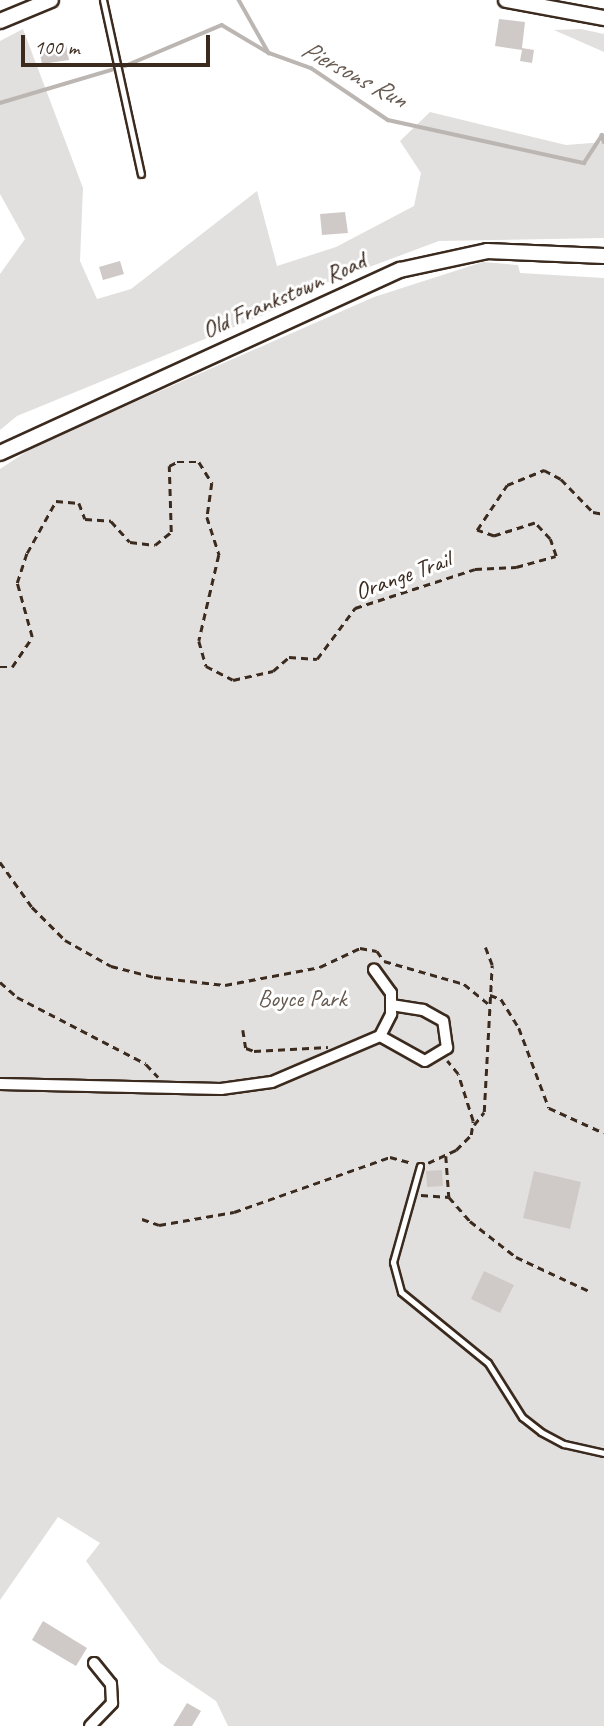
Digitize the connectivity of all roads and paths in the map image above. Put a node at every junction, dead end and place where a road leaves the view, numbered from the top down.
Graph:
1 (51, 0) edge
2 (103, 0) edge
3 (506, 0) edge
4 (604, 18) edge
5 (0, 21) edge
6 (141, 174) dead end
7 (604, 256) edge
8 (0, 453) edge
9 (604, 514) edge
10 (0, 667) edge
11 (0, 862) edge
12 (485, 947) dead end
13 (374, 970) dead end
14 (0, 982) edge
15 (490, 996) junction
16 (489, 1004) junction
17 (391, 1005) junction
18 (243, 1030) dead end
19 (380, 1036) junction
20 (441, 1053) junction
21 (336, 1056) junction
22 (0, 1084) edge
23 (170, 1089) junction
24 (472, 1127) junction
25 (604, 1133) edge
26 (446, 1156) junction
27 (420, 1166) junction
28 (412, 1195) junction
29 (449, 1197) junction
30 (142, 1219) dead end
31 (589, 1291) dead end
32 (604, 1453) edge
33 (94, 1663) dead end
34 (90, 1726) edge

1 - 5 street
2 - 6 lane
3 - 4 street
7 - 8 street, Old Frankstown Road
9 - 10 path, Orange Trail
11 - 16 path
12 - 15 path
13 - 17 street
14 - 23 path
15 - 16 path
15 - 25 path
16 - 24 path
17 - 19 street
17 - 20 street
18 - 21 path
19 - 20 street
19 - 21 street
20 - 24 path
21 - 23 street
22 - 23 street
24 - 26 path
26 - 27 path
26 - 29 path
27 - 28 lane
27 - 30 path
28 - 29 path
28 - 32 lane
29 - 31 path
33 - 34 street

